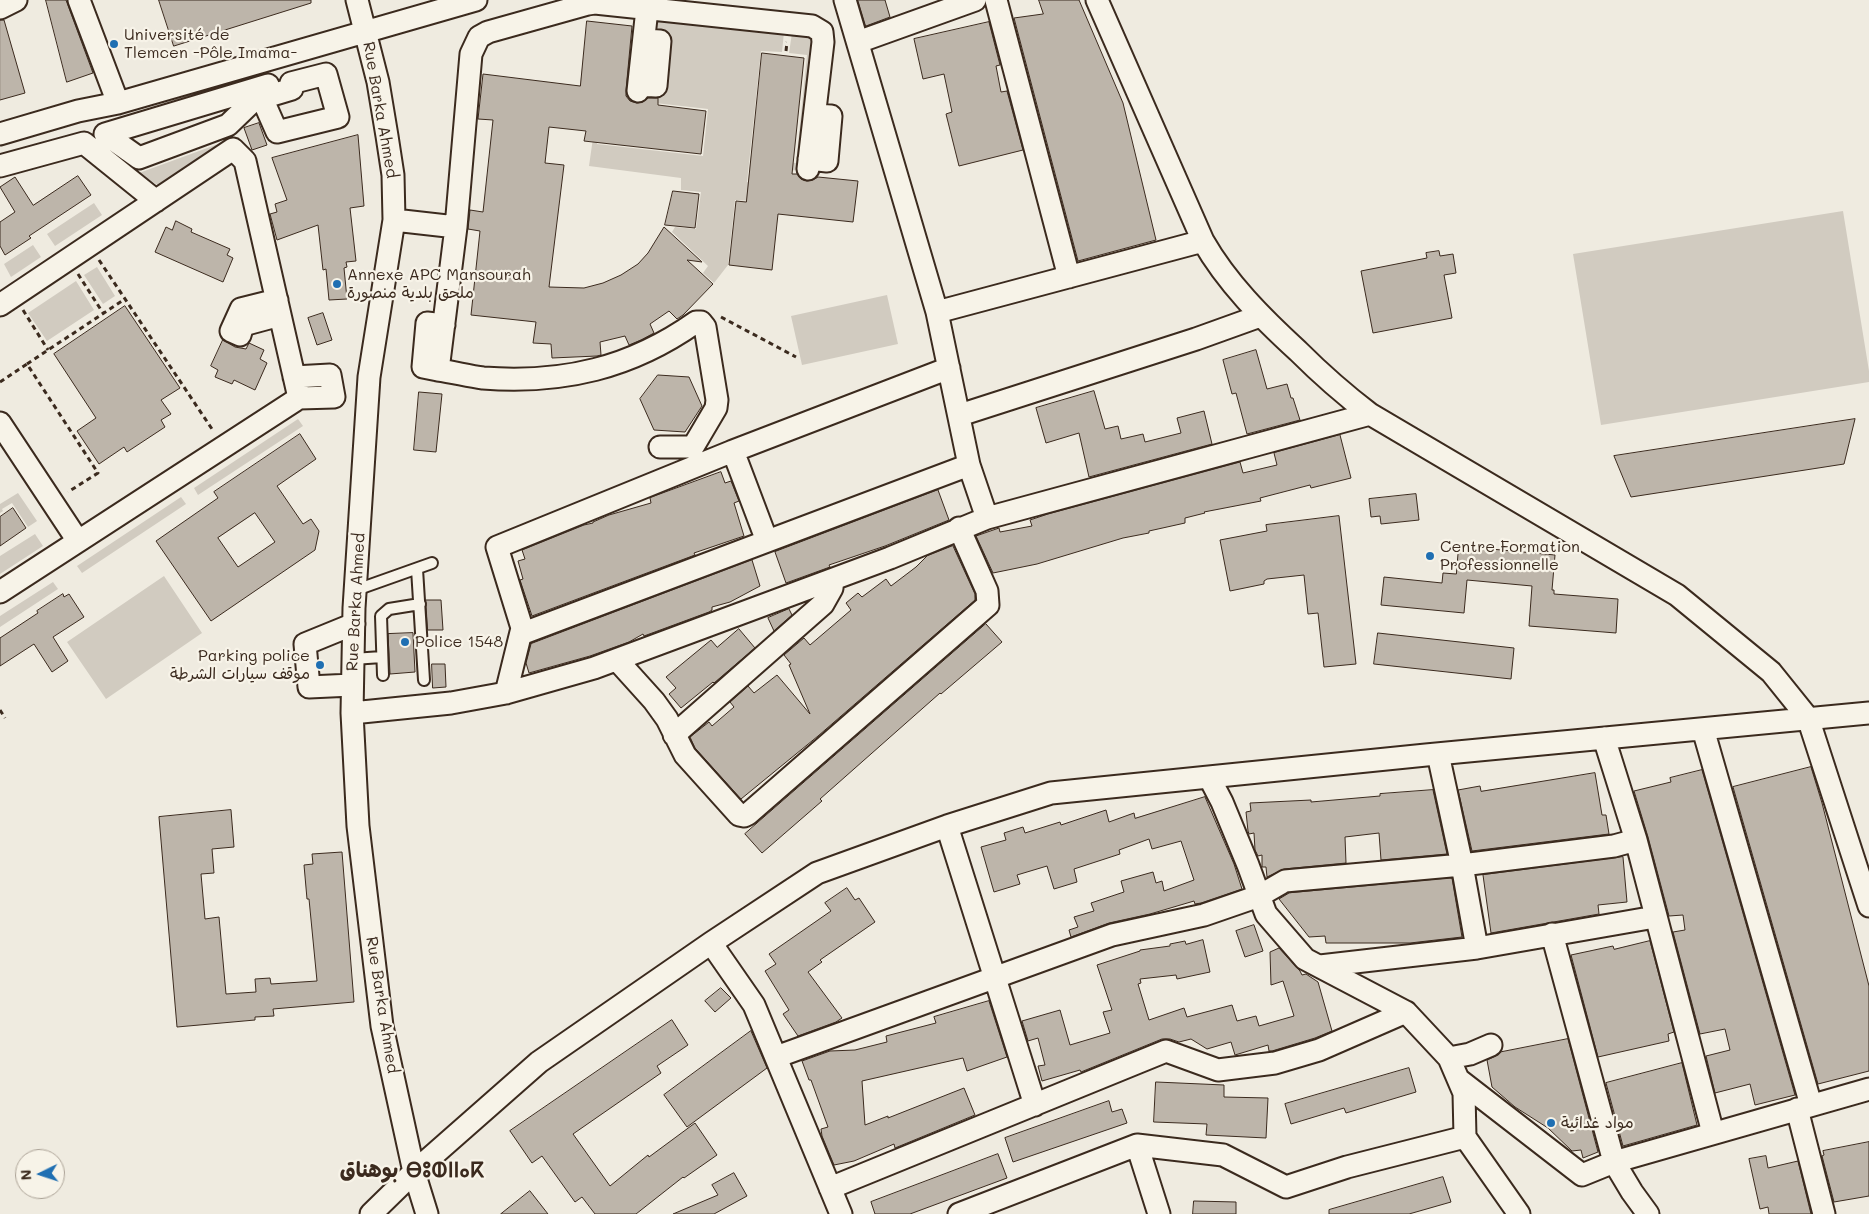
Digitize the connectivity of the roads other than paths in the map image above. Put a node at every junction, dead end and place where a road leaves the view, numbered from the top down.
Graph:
1 (16, 0) edge
2 (79, 0) edge
3 (357, 0) edge
4 (476, 0) edge
5 (845, 0) edge
6 (975, 0) edge
7 (996, 0) edge
8 (1097, 0) edge
9 (0, 8) edge
10 (647, 9) junction
11 (366, 31) junction
12 (858, 42) junction
13 (262, 62) junction
14 (216, 75) junction
15 (638, 88) dead end
16 (261, 92) junction
17 (222, 100) junction
18 (118, 103) junction
19 (78, 111) junction
20 (228, 125) junction
21 (0, 134) edge
22 (105, 134) junction
23 (233, 149) junction
24 (809, 164) dead end
25 (0, 166) edge
26 (156, 201) junction
27 (394, 220) junction
28 (456, 227) junction
29 (1203, 241) junction
30 (1069, 277) junction
31 (7, 300) edge
32 (937, 312) junction
33 (1260, 316) junction
34 (949, 368) junction
35 (294, 376) junction
36 (299, 398) junction
37 (1370, 414) junction
38 (960, 415) junction
39 (0, 423) edge
40 (660, 446) dead end
41 (733, 451) junction
42 (969, 465) junction
43 (987, 518) junction
44 (959, 528) junction
45 (78, 541) junction
46 (767, 542) junction
47 (432, 563) dead end
48 (417, 569) junction
49 (833, 580) junction
50 (356, 590) junction
51 (0, 592) edge
52 (420, 604) junction
53 (354, 624) junction
54 (521, 634) junction
55 (382, 657) junction
56 (353, 659) junction
57 (617, 660) junction
58 (383, 675) dead end
59 (424, 680) dead end
60 (352, 685) junction
61 (506, 693) junction
62 (352, 713) junction
63 (1869, 713) edge
64 (1808, 718) junction
65 (1702, 729) junction
66 (674, 735) junction
67 (1604, 738) junction
68 (1438, 754) junction
69 (1209, 777) junction
70 (947, 826) junction
71 (1636, 840) junction
72 (1462, 865) junction
73 (1259, 896) junction
74 (1869, 906) edge
75 (1655, 917) junction
76 (1552, 934) junction
77 (711, 943) junction
78 (1477, 948) junction
79 (1320, 966) junction
80 (995, 978) junction
81 (1406, 1012) junction
82 (1491, 1045) dead end
83 (776, 1058) junction
84 (1449, 1058) junction
85 (1458, 1078) junction
86 (1869, 1089) edge
87 (1035, 1104) junction
88 (1804, 1107) junction
89 (1713, 1133) junction
90 (1465, 1137) junction
91 (1137, 1145) junction
92 (1614, 1162) junction
93 (414, 1172) junction
94 (830, 1188) junction
95 (372, 1214) edge
96 (427, 1214) edge
97 (841, 1214) edge
98 (959, 1214) edge
99 (1159, 1214) edge
100 (1519, 1214) edge
101 (1648, 1214) edge
102 (1824, 1214) edge

1 - 9 street
2 - 18 street
3 - 11 street, Rue Barka Ahmed
4 - 11 street
5 - 12 street
6 - 12 street
7 - 30 street
8 - 29 street
10 - 15 street
10 - 24 street
10 - 28 street
11 - 13 street
11 - 27 street, Rue Barka Ahmed
12 - 32 street
13 - 14 street
13 - 16 street
14 - 17 street
14 - 18 street
16 - 17 street
16 - 20 street
17 - 20 street
17 - 22 street
18 - 19 street
19 - 21 street
19 - 22 street
20 - 22 street
20 - 23 street
23 - 26 street
23 - 35 street
25 - 26 street
26 - 31 street
27 - 28 street
27 - 50 street, Rue Barka Ahmed
28 - 40 street
29 - 30 street
29 - 33 street
30 - 32 street
32 - 34 street
33 - 37 street
33 - 38 street
34 - 38 street
34 - 41 street
35 - 36 street
35 - 36 street
36 - 45 street
37 - 43 street
37 - 64 street
38 - 42 street
39 - 45 street
41 - 46 street
41 - 54 street
42 - 43 street
42 - 46 street
43 - 44 street
44 - 49 street
44 - 66 street
45 - 51 street
46 - 54 street
47 - 48 lane
48 - 50 lane
48 - 52 lane
49 - 57 street
49 - 66 street
50 - 53 street, Rue Barka Ahmed
52 - 55 lane
52 - 59 lane
53 - 56 street, Rue Barka Ahmed
53 - 60 street
54 - 61 street
55 - 56 lane
55 - 58 lane
56 - 60 street, Rue Barka Ahmed
57 - 61 street
57 - 66 street
60 - 62 street, Rue Barka Ahmed
61 - 62 street
62 - 93 street, Rue Barka Ahmed
63 - 64 street
64 - 65 street
64 - 74 street
65 - 67 street
65 - 88 street
67 - 68 street
67 - 71 street
68 - 69 street
68 - 72 street
69 - 70 street
69 - 73 street
70 - 77 street
70 - 80 street
71 - 72 street
71 - 75 street
72 - 73 street
72 - 78 street
73 - 79 street
73 - 80 street
75 - 76 street
75 - 89 street
76 - 78 street
76 - 92 street
77 - 83 street
77 - 93 street
78 - 79 street
79 - 81 street
80 - 83 street
80 - 87 street
81 - 84 street
81 - 87 street
82 - 84 street
83 - 94 street
84 - 85 street
85 - 90 street
85 - 92 street
86 - 88 street
87 - 94 street
88 - 89 street
88 - 102 street
89 - 92 street
90 - 91 street
90 - 100 street
91 - 98 street
91 - 99 street
92 - 101 street
93 - 95 street
93 - 96 street, Rue Barka Ahmed
94 - 97 street

